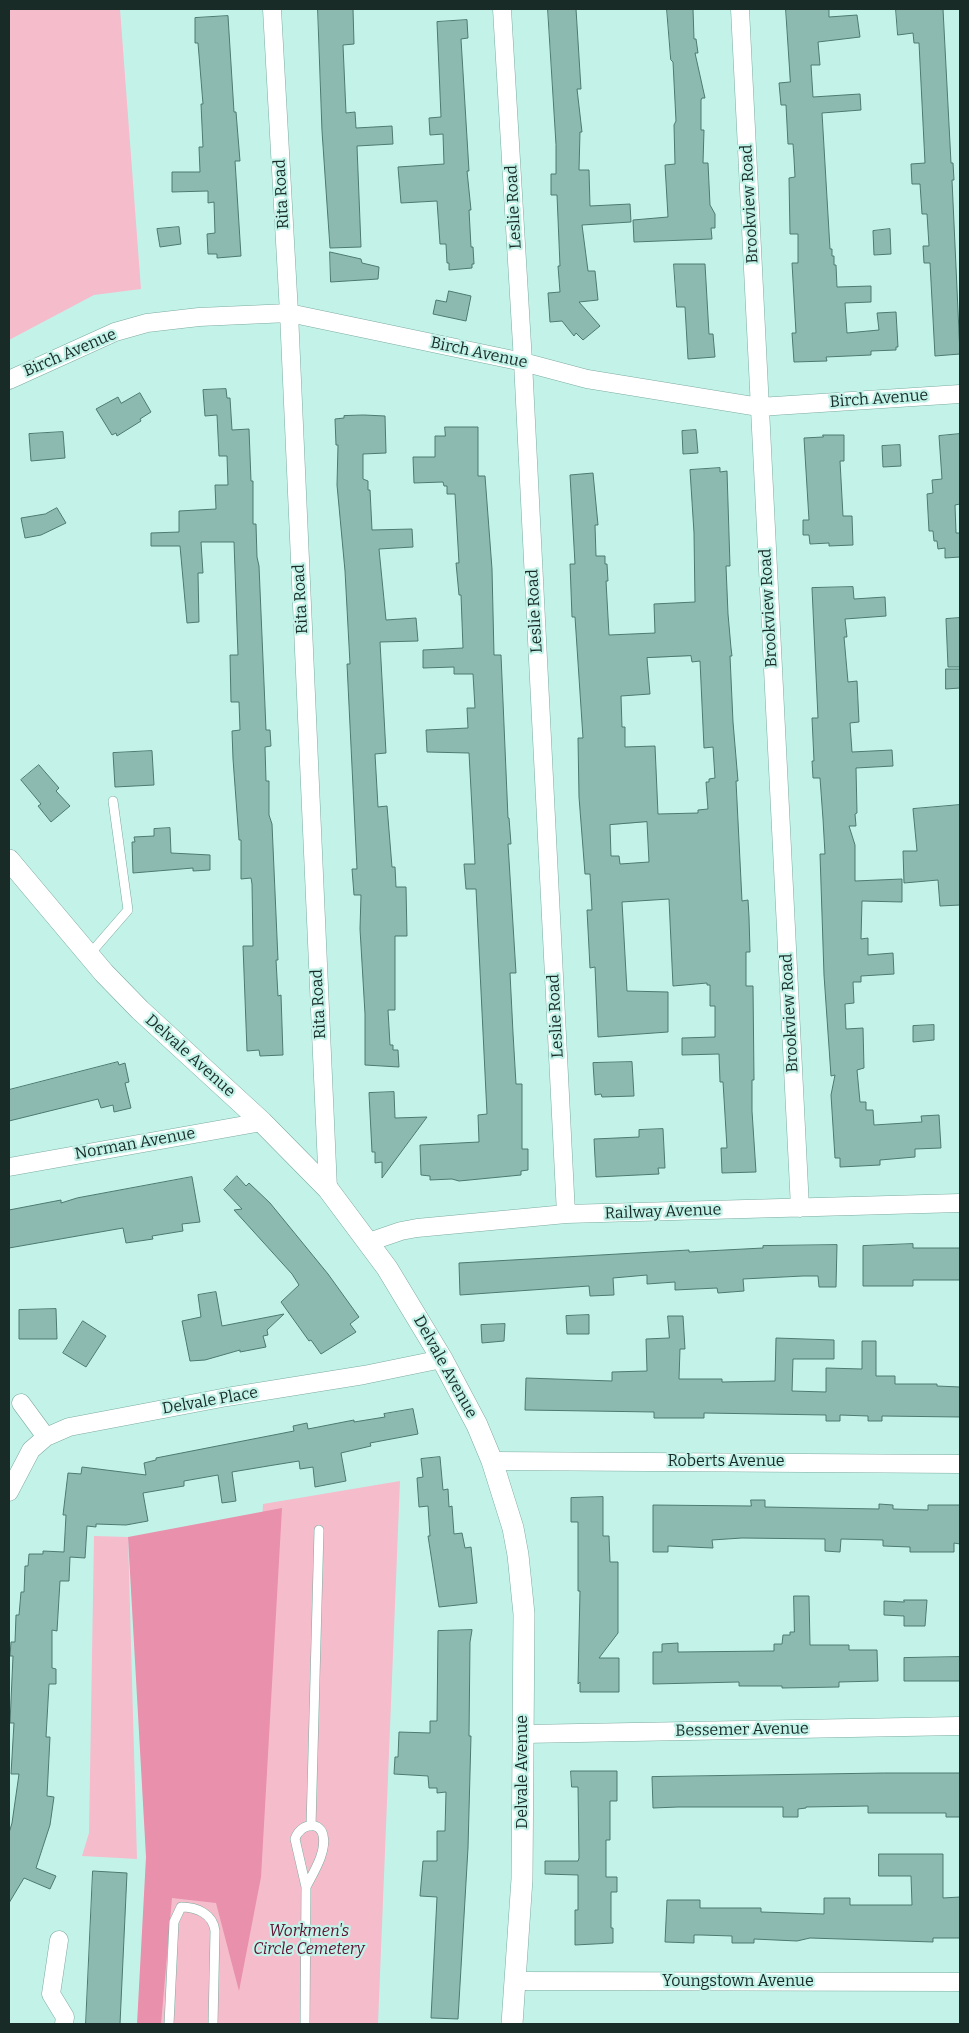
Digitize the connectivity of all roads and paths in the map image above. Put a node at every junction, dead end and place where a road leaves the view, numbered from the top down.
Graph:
1 (272, 9) edge
2 (502, 9) edge
3 (740, 9) edge
4 (289, 313) junction
5 (523, 362) junction
6 (9, 380) edge
7 (960, 394) edge
8 (759, 407) junction
9 (113, 801) dead end
10 (9, 860) edge
11 (89, 955) junction
12 (262, 1122) junction
13 (9, 1167) edge
14 (328, 1189) junction
15 (960, 1203) edge
16 (800, 1208) junction
17 (566, 1214) junction
18 (369, 1242) junction
19 (442, 1359) junction
20 (21, 1403) dead end
21 (46, 1437) junction
22 (492, 1461) junction
23 (960, 1464) edge
24 (9, 1492) edge
25 (319, 1530) dead end
26 (960, 1726) edge
27 (524, 1734) junction
28 (311, 1826) junction
29 (306, 1887) junction
30 (59, 1940) dead end
31 (515, 1981) junction
32 (960, 1982) edge
33 (64, 2024) edge
34 (169, 2024) edge
35 (213, 2024) edge
36 (304, 2024) edge
37 (512, 2024) edge

1 - 4 street, Rita Road
2 - 5 street, Leslie Road
3 - 8 street, Brookview Road
4 - 5 street, Birch Avenue
4 - 6 street, Birch Avenue
4 - 14 street, Rita Road
5 - 8 street, Birch Avenue
5 - 17 street, Leslie Road
7 - 8 street, Birch Avenue
8 - 16 street, Brookview Road
9 - 11 lane
10 - 11 street, Delvale Avenue
11 - 12 street, Delvale Avenue
12 - 13 street, Norman Avenue
12 - 14 street, Delvale Avenue
14 - 18 street, Delvale Avenue
15 - 16 street, Railway Avenue
16 - 17 street, Railway Avenue
17 - 18 street, Railway Avenue
18 - 19 street, Delvale Avenue
19 - 21 street, Delvale Place
19 - 22 street, Delvale Avenue
20 - 21 street
21 - 24 street, Delvale Place
22 - 23 street, Roberts Avenue
22 - 27 street, Delvale Avenue
25 - 28 lane
26 - 27 street, Bessemer Avenue
27 - 31 street, Delvale Avenue
28 - 29 lane
28 - 29 lane
29 - 36 lane
30 - 33 street
31 - 32 street, Youngstown Avenue
31 - 37 street, Delvale Avenue
34 - 35 lane

